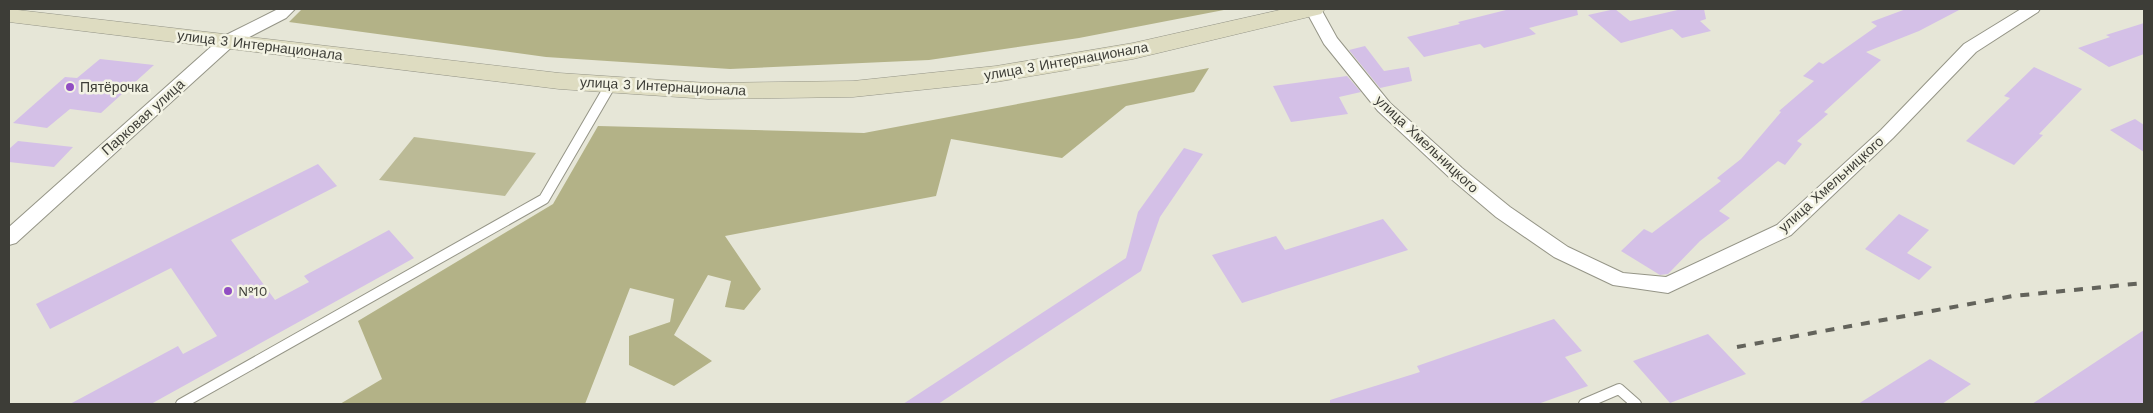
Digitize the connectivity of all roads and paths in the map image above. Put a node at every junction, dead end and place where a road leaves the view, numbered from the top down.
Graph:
1 (287, 9) edge
2 (1313, 9) edge
3 (2032, 9) edge
4 (1278, 13) edge
5 (9, 15) edge
6 (228, 41) junction
7 (611, 84) junction
8 (9, 238) edge
9 (181, 404) edge
10 (1584, 404) edge
11 (1636, 404) edge

1 - 6 street, Парковая улица
2 - 3 street, улица Хмельницкого
2 - 4 main road, улица 3 Интернационала
4 - 7 main road, улица 3 Интернационала
5 - 6 main road, улица 3 Интернационала
6 - 7 main road, улица 3 Интернационала
6 - 8 street, Парковая улица
7 - 9 lane
10 - 11 lane

